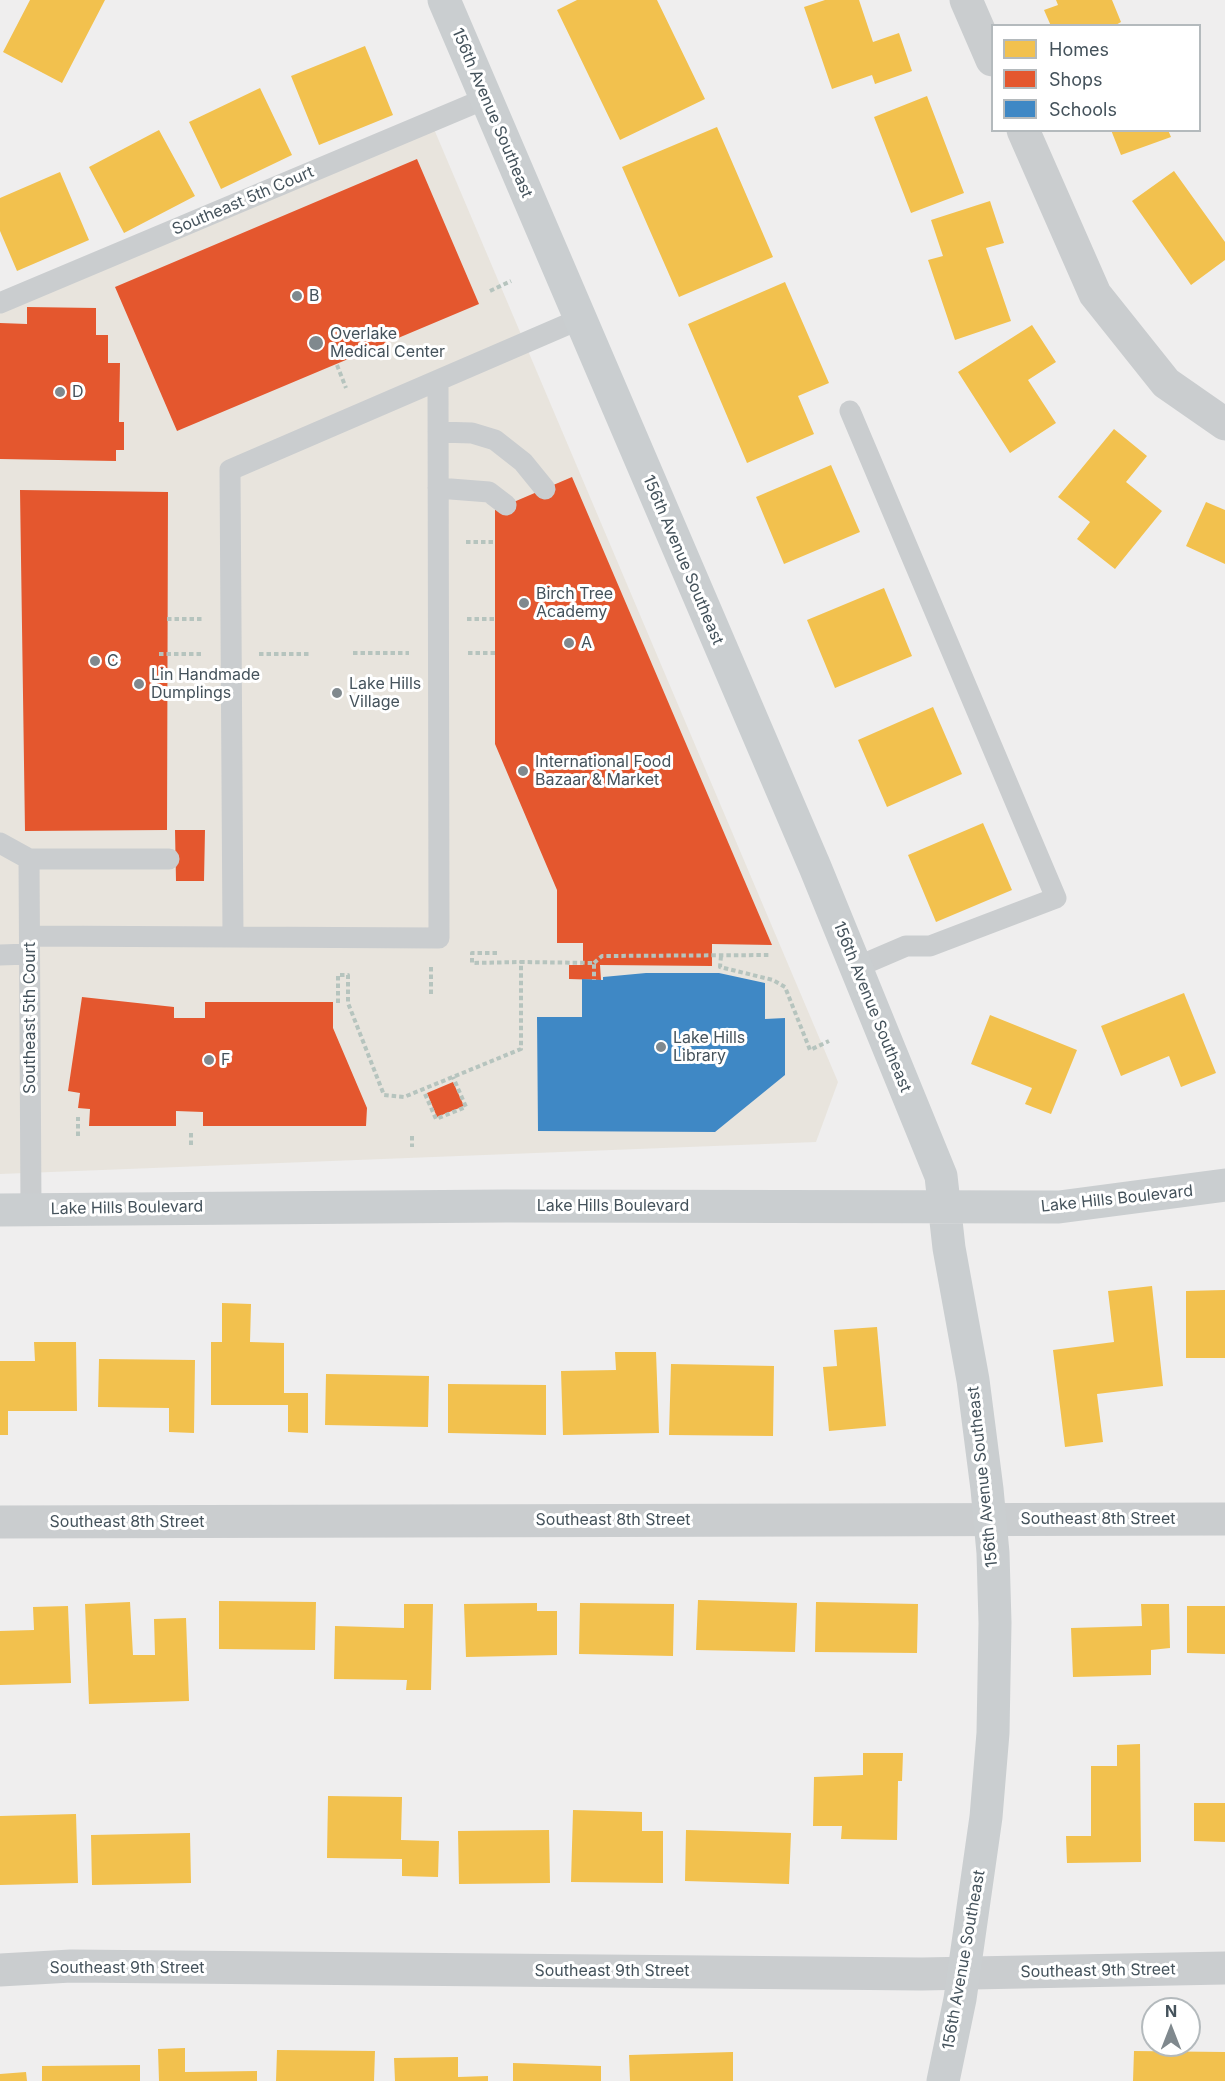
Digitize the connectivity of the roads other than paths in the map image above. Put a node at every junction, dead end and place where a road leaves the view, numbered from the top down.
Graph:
1 (444, 0) edge
2 (966, 0) edge
3 (991, 56) edge
4 (486, 98) junction
5 (1024, 132) edge
6 (0, 303) edge
7 (580, 320) junction
8 (438, 381) junction
9 (850, 411) dead end
10 (1225, 424) edge
11 (438, 432) junction
12 (438, 488) junction
13 (545, 489) dead end
14 (507, 506) dead end
15 (0, 843) edge
16 (29, 859) junction
17 (169, 859) dead end
18 (233, 937) junction
19 (29, 945) junction
20 (0, 955) edge
21 (857, 967) junction
22 (1225, 1185) edge
23 (945, 1207) junction
24 (15, 1210) edge
25 (990, 1518) junction
26 (1225, 1519) edge
27 (0, 1522) edge
28 (1225, 1968) edge
29 (0, 1970) edge
30 (965, 1973) junction
31 (942, 2081) edge

1 - 4 street, 156th Avenue Southeast
2 - 3 street
4 - 6 lane, Southeast 5th Court
4 - 7 street, 156th Avenue Southeast
5 - 10 street
7 - 8 lane
7 - 21 street, 156th Avenue Southeast
8 - 11 lane
8 - 18 lane
9 - 21 lane
11 - 12 lane
11 - 13 lane
12 - 14 lane
12 - 18 lane
15 - 16 lane
16 - 17 lane
16 - 19 lane, Southeast 5th Court
18 - 19 lane
19 - 20 lane
19 - 24 lane, Southeast 5th Court
21 - 23 street, 156th Avenue Southeast
22 - 23 street, Lake Hills Boulevard
23 - 24 street, Lake Hills Boulevard
23 - 25 street, 156th Avenue Southeast
25 - 26 street, Southeast 8th Street
25 - 27 street, Southeast 8th Street
25 - 30 street, 156th Avenue Southeast
28 - 30 street, Southeast 9th Street
29 - 30 street, Southeast 9th Street
30 - 31 street, 156th Avenue Southeast

